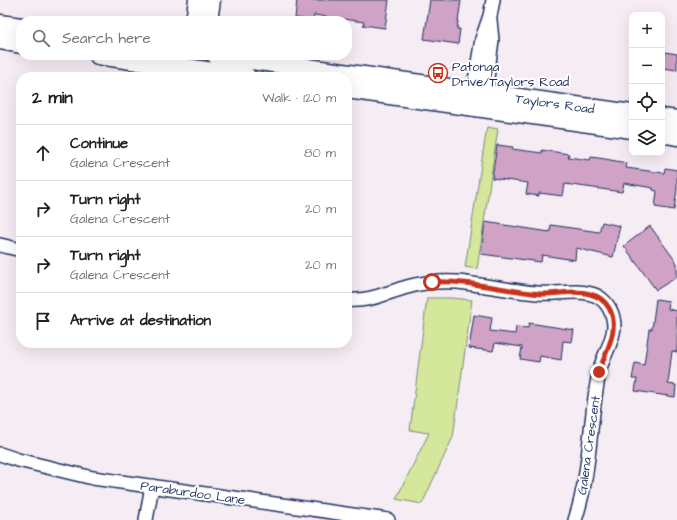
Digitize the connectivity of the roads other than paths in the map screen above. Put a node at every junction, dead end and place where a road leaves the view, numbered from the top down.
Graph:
1 (197, 0) edge
2 (212, 0) edge
3 (492, 0) edge
4 (195, 16) edge
5 (210, 16) edge
6 (0, 24) edge
7 (16, 26) edge
8 (0, 40) edge
9 (16, 43) edge
10 (165, 60) edge
11 (247, 60) edge
12 (192, 62) edge
13 (229, 72) edge
14 (322, 72) edge
15 (352, 77) edge
16 (352, 89) edge
17 (478, 97) junction
18 (597, 114) junction
19 (629, 114) edge
20 (665, 118) edge
21 (677, 120) edge
22 (629, 128) edge
23 (665, 134) edge
24 (677, 136) edge
25 (0, 245) edge
26 (16, 249) edge
27 (352, 300) edge
28 (0, 454) edge
29 (152, 486) junction
30 (329, 516) edge
31 (146, 520) edge
32 (388, 520) edge
33 (575, 520) edge

1 - 4 street
2 - 5 street
3 - 17 street
6 - 7 main road
8 - 9 main road
10 - 12 main road
11 - 14 main road, Taylors Road
12 - 13 main road
15 - 17 main road, Taylors Road
16 - 17 main road, Taylors Road
17 - 18 main road, Taylors Road
18 - 19 main road, Taylors Road
18 - 22 main road, Taylors Road
20 - 21 main road
23 - 24 main road
25 - 26 street
27 - 33 street, Galena Crescent
28 - 29 street, Paraburdoo Lane
29 - 30 street, Paraburdoo Lane
29 - 31 street
30 - 32 street, Paraburdoo Lane

